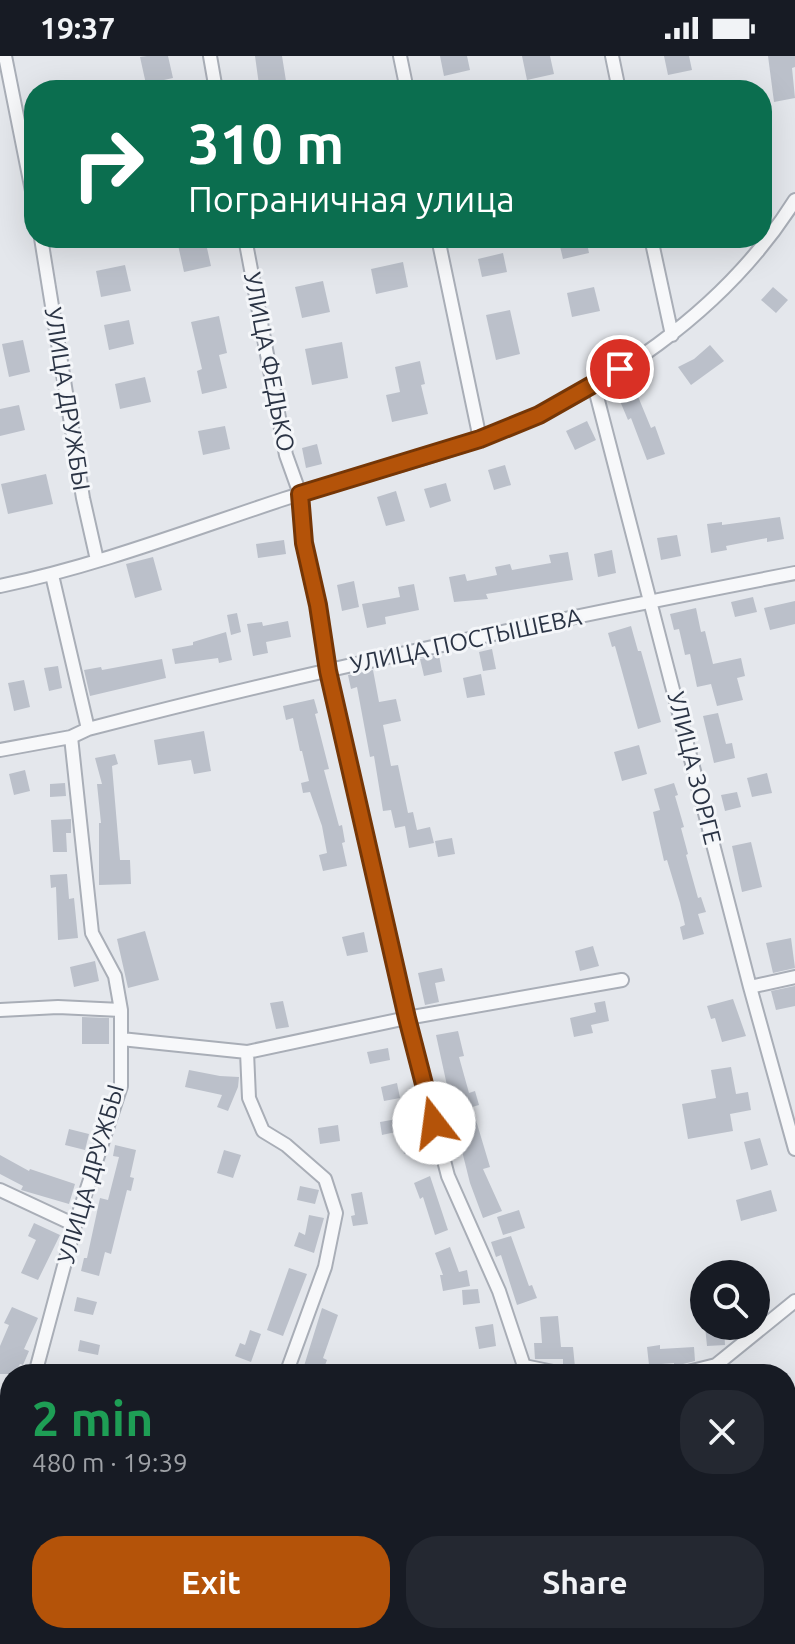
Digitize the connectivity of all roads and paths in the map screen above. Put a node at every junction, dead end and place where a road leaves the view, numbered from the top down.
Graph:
1 (5, 56) edge
2 (210, 56) edge
3 (400, 56) edge
4 (612, 56) edge
5 (214, 80) edge
6 (405, 80) edge
7 (617, 80) edge
8 (24, 151) edge
9 (795, 200) edge
10 (772, 235) edge
11 (43, 248) edge
12 (247, 248) edge
13 (440, 248) edge
14 (653, 248) edge
15 (760, 248) edge
16 (672, 335) junction
17 (594, 385) junction
18 (480, 439) junction
19 (300, 494) junction
20 (97, 560) junction
21 (795, 573) edge
22 (52, 575) junction
23 (0, 586) edge
24 (651, 601) junction
25 (328, 671) junction
26 (88, 729) junction
27 (71, 737) junction
28 (0, 750) edge
29 (795, 977) edge
30 (622, 980) dead end
31 (750, 987) junction
32 (0, 1010) edge
33 (121, 1010) junction
34 (407, 1018) junction
35 (121, 1039) junction
36 (247, 1052) junction
37 (795, 1149) edge
38 (0, 1190) edge
39 (75, 1225) junction
40 (795, 1301) edge
41 (38, 1364) edge
42 (290, 1364) edge
43 (522, 1364) edge
44 (717, 1364) edge

1 - 8 street
2 - 5 street
3 - 6 street
4 - 7 street
9 - 10 street
11 - 20 street, УЛИЦА ДРУЖБЫ
12 - 19 street, УЛИЦА ФЕДЬКО
13 - 18 street
14 - 16 street
15 - 16 street
16 - 17 street
17 - 18 street
17 - 24 street, УЛИЦА ЗОРГЕ
18 - 19 street
19 - 20 street
19 - 25 street, УЛИЦА ФЕДЬКО
20 - 22 street
21 - 24 street, УЛИЦА ПОСТЫШЕВА
22 - 23 street
22 - 26 street
24 - 25 street, УЛИЦА ПОСТЫШЕВА
24 - 31 street, УЛИЦА ЗОРГЕ
25 - 26 street, УЛИЦА ПОСТЫШЕВА
25 - 34 street, УЛИЦА ФЕДЬКО
26 - 27 street, УЛИЦА ПОСТЫШЕВА
27 - 28 street, УЛИЦА ПОСТЫШЕВА
27 - 33 street, УЛИЦА ДРУЖБЫ
29 - 31 street
30 - 34 street
31 - 37 street, УЛИЦА ЗОРГЕ
32 - 33 street
33 - 35 street, УЛИЦА ДРУЖБЫ
34 - 36 street
34 - 43 street, УЛИЦА ФЕДЬКО
35 - 36 street
35 - 39 street, УЛИЦА ДРУЖБЫ
36 - 42 street
38 - 39 street
39 - 41 street, УЛИЦА ДРУЖБЫ
40 - 44 street

